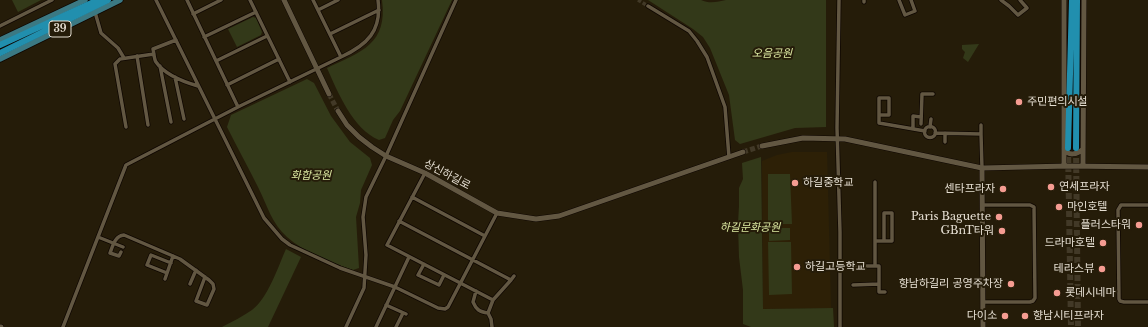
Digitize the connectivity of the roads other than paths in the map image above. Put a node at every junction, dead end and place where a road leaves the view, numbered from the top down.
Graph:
1 (52, 0) edge
2 (85, 0) edge
3 (98, 0) edge
4 (108, 0) edge
5 (120, 0) edge
6 (156, 0) edge
7 (187, 0) edge
8 (221, 0) edge
9 (250, 0) edge
10 (284, 0) edge
11 (313, 0) edge
12 (338, 0) edge
13 (378, 0) edge
14 (456, 0) edge
15 (839, 0) edge
16 (899, 0) edge
17 (911, 0) edge
18 (1000, 0) edge
19 (1020, 0) edge
20 (1064, 0) edge
21 (1072, 0) edge
22 (1077, 0) edge
23 (1084, 0) edge
24 (648, 6) tunnel mouth
25 (318, 10) junction
26 (379, 10) junction
27 (95, 12) junction
28 (256, 12) junction
29 (193, 14) junction
30 (0, 26) edge
31 (330, 34) junction
32 (204, 36) junction
33 (268, 36) junction
34 (0, 40) edge
35 (176, 40) junction
36 (0, 45) edge
37 (0, 53) edge
38 (154, 54) junction
39 (137, 56) junction
40 (341, 57) junction
41 (0, 58) edge
42 (124, 58) junction
43 (279, 60) junction
44 (216, 61) junction
45 (160, 66) junction
46 (317, 69) junction
47 (175, 77) junction
48 (290, 82) junction
49 (227, 84) junction
50 (198, 86) junction
51 (329, 94) tunnel mouth
52 (933, 94) dead end
53 (238, 107) junction
54 (338, 111) tunnel mouth
55 (879, 115) junction
56 (921, 117) junction
57 (184, 119) dead end
58 (215, 119) junction
59 (931, 119) dead end
60 (171, 122) dead end
61 (921, 124) dead end
62 (148, 125) dead end
63 (981, 125) dead end
64 (126, 127) dead end
65 (930, 127) junction
66 (913, 129) junction
67 (925, 131) junction
68 (936, 133) junction
69 (945, 133) junction
70 (981, 134) junction
71 (838, 139) junction
72 (945, 142) dead end
73 (762, 146) tunnel mouth
74 (1066, 148) junction
75 (1076, 148) tunnel mouth
76 (1083, 149) junction
77 (743, 152) tunnel mouth
78 (386, 156) junction
79 (729, 157) junction
80 (1064, 166) junction
81 (1083, 166) junction
82 (1148, 167) edge
83 (982, 168) junction
84 (425, 173) junction
85 (875, 182) dead end
86 (412, 197) junction
87 (875, 203) junction
88 (881, 203) dead end
89 (983, 205) junction
90 (1148, 205) edge
91 (497, 213) junction
92 (399, 221) junction
93 (485, 236) junction
94 (98, 237) junction
95 (875, 241) junction
96 (884, 241) junction
97 (114, 243) junction
98 (123, 247) dead end
99 (120, 252) dead end
100 (174, 256) junction
101 (409, 257) junction
102 (473, 260) junction
103 (171, 263) junction
104 (424, 264) junction
105 (840, 266) junction
106 (875, 266) junction
107 (196, 270) junction
108 (167, 273) junction
109 (444, 274) junction
110 (205, 277) junction
111 (365, 277) junction
112 (165, 279) dead end
113 (461, 283) junction
114 (190, 284) dead end
115 (853, 284) dead end
116 (879, 284) junction
117 (395, 287) junction
118 (476, 291) junction
119 (884, 292) dead end
120 (493, 300) junction
121 (983, 302) junction
122 (1148, 302) edge
123 (386, 305) junction
124 (488, 313) junction
125 (63, 327) edge
126 (346, 327) edge
127 (376, 327) edge
128 (396, 327) edge
129 (492, 327) edge
130 (840, 327) edge
131 (983, 327) edge

1 - 30 street
2 - 34 main road, 39
3 - 36 highway, 39
4 - 37 highway, 39
5 - 27 main road, 39
6 - 35 street
7 - 29 street
8 - 29 street
9 - 28 street
10 - 46 street
11 - 25 street
12 - 25 street
13 - 26 street
14 - 78 street
15 - 71 street
16 - 17 street
18 - 19 street
20 - 74 street
21 - 74 highway
22 - 75 highway
23 - 76 street
24 - 79 street
25 - 31 street
26 - 31 street
26 - 40 street
27 - 41 main road, 39
27 - 42 street
28 - 32 street
28 - 33 street
29 - 32 street
31 - 40 street
32 - 44 street
33 - 43 street
33 - 44 street
35 - 38 street
35 - 50 street
38 - 39 street
38 - 45 street
39 - 42 street
39 - 62 street
40 - 46 street
42 - 64 street
43 - 48 street
43 - 49 street
44 - 49 street
45 - 47 street
45 - 60 street
46 - 48 street
46 - 51 street
47 - 50 street
47 - 57 street
48 - 53 street
49 - 53 street
50 - 58 street
52 - 56 street
53 - 58 street
54 - 78 street, 상신하길로
55 - 55 street
55 - 66 street
56 - 61 street
56 - 66 street
58 - 94 street
58 - 111 street
59 - 65 street
63 - 70 street
65 - 67 street
65 - 68 street
66 - 67 street
67 - 68 street
68 - 69 street
69 - 70 street
69 - 72 street
70 - 83 street
71 - 73 street
71 - 83 street
71 - 105 street
74 - 76 street
74 - 80 street
76 - 81 street
77 - 79 street
78 - 84 street, 상신하길로
78 - 111 street
79 - 91 street
80 - 81 street
80 - 83 street
81 - 82 street
83 - 89 street
84 - 86 street
84 - 91 street, 상신하길로
85 - 87 street
86 - 92 street
86 - 93 street
87 - 88 street
87 - 95 street
89 - 121 street
89 - 121 street
90 - 122 street
91 - 93 street
92 - 101 street
92 - 102 street
93 - 102 street
94 - 97 street
94 - 125 street
95 - 96 street
95 - 106 street
96 - 96 street
97 - 98 street
97 - 99 street
97 - 100 street
100 - 103 street
100 - 107 street
101 - 104 street
101 - 117 street
102 - 113 street
102 - 120 street
103 - 108 street
103 - 108 street
104 - 109 street
104 - 109 street
105 - 106 street
105 - 130 street
106 - 116 street
107 - 110 street
107 - 114 street
108 - 112 street
109 - 113 street
110 - 110 street
111 - 117 street
111 - 126 street
113 - 117 street
113 - 118 street
115 - 116 street
116 - 119 street
117 - 123 street
118 - 120 street
118 - 124 street
120 - 124 street
121 - 131 street
123 - 127 street
123 - 128 street
124 - 129 street

